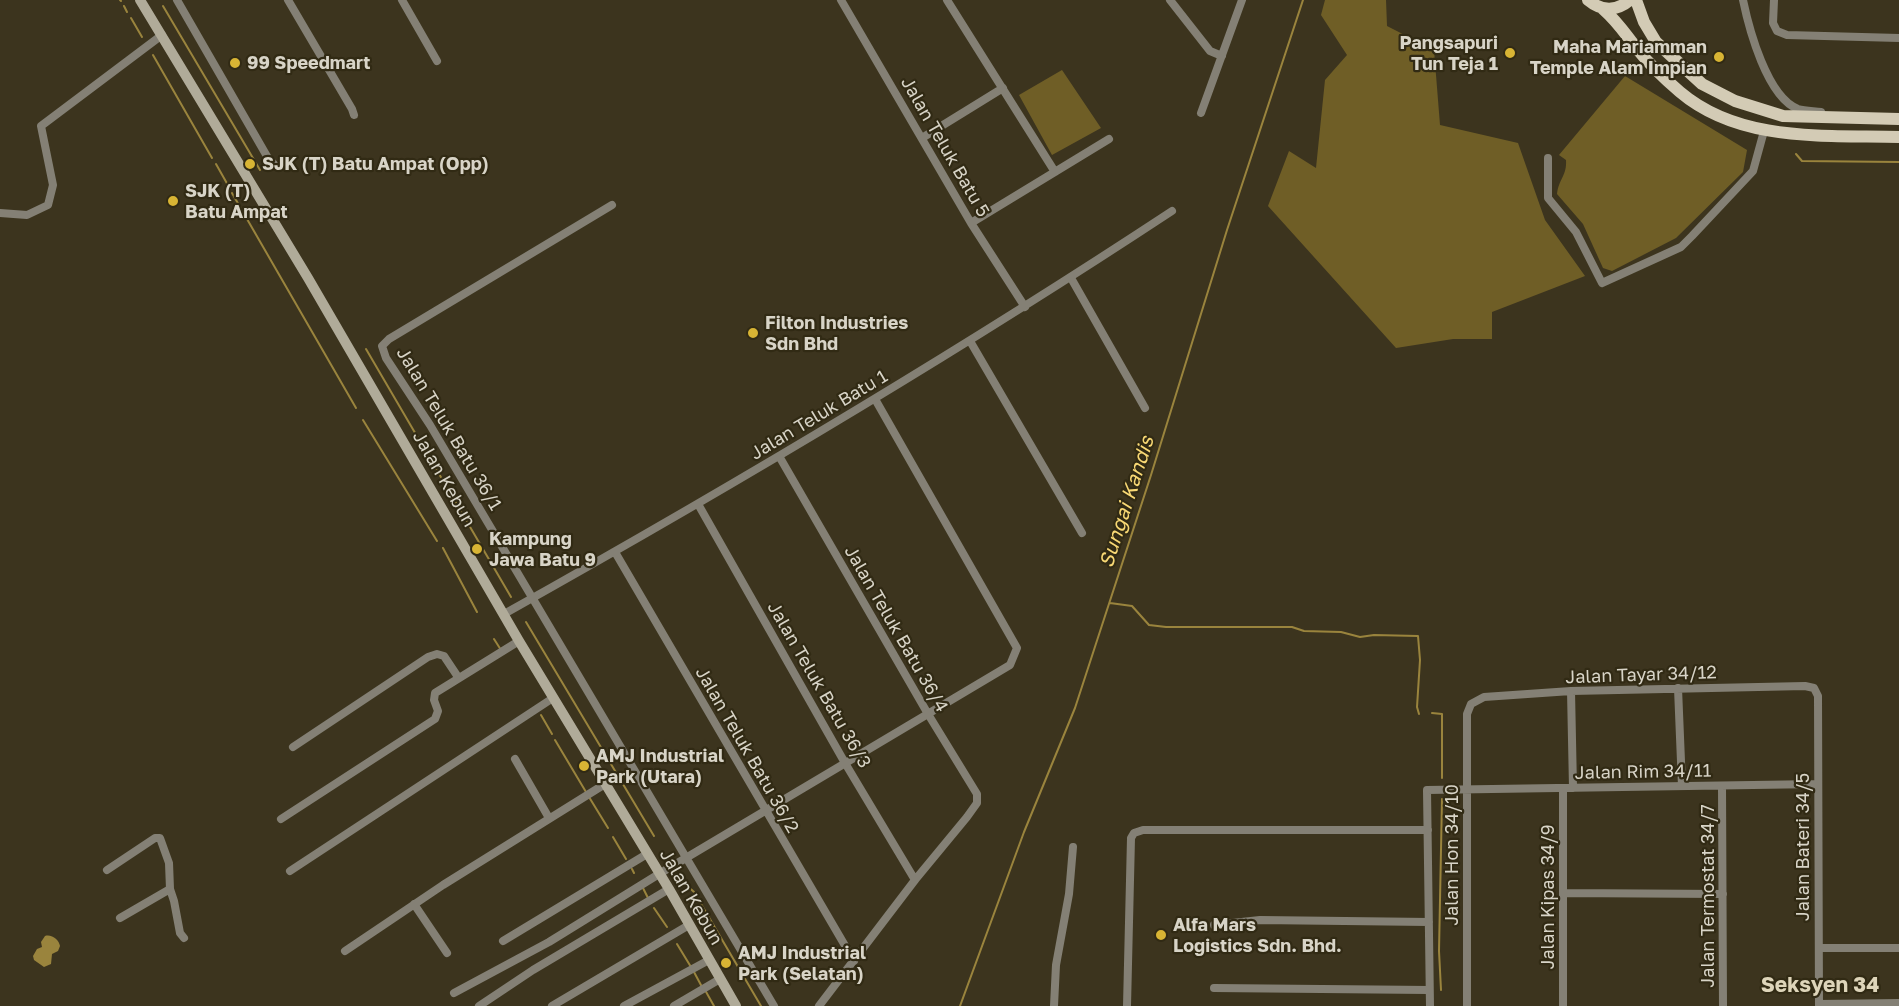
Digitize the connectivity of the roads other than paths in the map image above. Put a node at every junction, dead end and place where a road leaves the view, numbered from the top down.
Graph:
1 (140, 0) edge
2 (177, 0) edge
3 (288, 0) edge
4 (402, 0) edge
5 (842, 0) edge
6 (947, 0) edge
7 (1170, 0) edge
8 (1242, 0) edge
9 (1588, 0) edge
10 (1629, 0) edge
11 (1636, 0) edge
12 (1743, 0) edge
13 (1774, 0) edge
14 (1603, 9) junction
15 (162, 35) junction
16 (1899, 38) edge
17 (1222, 56) junction
18 (437, 61) dead end
19 (1003, 88) junction
20 (1201, 113) dead end
21 (354, 115) dead end
22 (1860, 118) junction
23 (1899, 119) edge
24 (1764, 131) junction
25 (1899, 137) edge
26 (922, 138) junction
27 (1109, 139) dead end
28 (1548, 158) dead end
29 (274, 164) dead end
30 (1055, 172) junction
31 (612, 205) dead end
32 (1172, 211) dead end
33 (0, 213) edge
34 (972, 222) junction
35 (1071, 278) junction
36 (1025, 307) junction
37 (970, 341) junction
38 (875, 399) junction
39 (1145, 408) dead end
40 (779, 456) junction
41 (698, 504) junction
42 (1082, 533) dead end
43 (615, 552) junction
44 (532, 598) junction
45 (504, 614) junction
46 (519, 641) junction
47 (458, 677) junction
48 (1678, 688) junction
49 (1814, 688) joint
50 (1571, 692) junction
51 (553, 698) junction
52 (1471, 704) joint
53 (928, 714) junction
54 (293, 747) dead end
55 (515, 759) dead end
56 (845, 763) junction
57 (605, 783) junction
58 (1818, 784) junction
59 (1682, 786) junction
60 (1722, 786) junction
61 (1563, 788) junction
62 (1573, 788) junction
63 (1467, 790) junction
64 (765, 811) junction
65 (549, 818) junction
66 (281, 819) dead end
67 (1428, 830) junction
68 (1073, 847) dead end
69 (647, 854) junction
70 (688, 857) junction
71 (106, 870) dead end
72 (290, 871) dead end
73 (659, 874) junction
74 (915, 880) junction
75 (170, 889) junction
76 (669, 889) junction
77 (1563, 893) junction
78 (1723, 894) junction
79 (414, 904) junction
80 (120, 918) dead end
81 (1429, 922) junction
82 (689, 925) junction
83 (1214, 925) dead end
84 (184, 938) dead end
85 (503, 941) dead end
86 (1819, 948) junction
87 (1899, 948) edge
88 (345, 951) dead end
89 (447, 953) dead end
90 (709, 960) junction
91 (854, 961) junction
92 (720, 980) junction
93 (1214, 988) dead end
94 (1430, 990) junction
95 (454, 993) dead end
96 (1899, 1003) edge
97 (1819, 1005) edge
98 (479, 1006) edge
99 (552, 1006) edge
100 (624, 1006) edge
101 (674, 1006) edge
102 (736, 1006) edge
103 (774, 1006) edge
104 (819, 1006) edge
105 (1054, 1006) edge
106 (1127, 1006) edge
107 (1430, 1006) edge
108 (1467, 1006) edge
109 (1563, 1006) edge
110 (1724, 1006) edge

1 - 15 main road, Jalan Kebun
2 - 29 street
3 - 21 street
4 - 18 street
5 - 26 street, Jalan Teluk Batu 5
6 - 19 street
7 - 17 street
8 - 17 street
9 - 14 main road
10 - 14 main road
11 - 22 main road
12 - 22 street
13 - 16 street
14 - 24 main road
15 - 33 street
15 - 45 main road, Jalan Kebun
17 - 20 street
19 - 26 street
19 - 30 street
22 - 23 main road
24 - 25 main road
24 - 28 street
26 - 34 street, Jalan Teluk Batu 5
27 - 30 street
30 - 34 street
31 - 44 street, Jalan Teluk Batu 36/1
32 - 35 street, Jalan Teluk Batu 1
34 - 36 street, Jalan Teluk Batu 5
35 - 36 street, Jalan Teluk Batu 1
35 - 39 street
36 - 37 street, Jalan Teluk Batu 1
37 - 38 street, Jalan Teluk Batu 1
37 - 42 street
38 - 40 street, Jalan Teluk Batu 1
38 - 53 street
40 - 41 street, Jalan Teluk Batu 1
40 - 53 street, Jalan Teluk Batu 36/4
41 - 43 street, Jalan Teluk Batu 1
41 - 56 street, Jalan Teluk Batu 36/3
43 - 44 street, Jalan Teluk Batu 1
43 - 64 street, Jalan Teluk Batu 36/2
44 - 45 street, Jalan Teluk Batu 1
44 - 70 street, Jalan Teluk Batu 36/1
45 - 46 main road, Jalan Kebun
46 - 47 street
46 - 51 main road, Jalan Kebun
47 - 54 street
47 - 66 street
48 - 49 street, Jalan Tayar 34/12
48 - 50 street, Jalan Tayar 34/12
48 - 59 street
49 - 58 street, Jalan Bateri 34/5
50 - 52 street, Jalan Tayar 34/12
50 - 62 street
51 - 57 main road, Jalan Kebun
51 - 72 street
52 - 63 street, Jalan Hon 34/10
53 - 56 street
53 - 74 street, Jalan Teluk Batu 36/4
55 - 65 street
56 - 64 street
56 - 74 street, Jalan Teluk Batu 36/3
57 - 65 street
57 - 69 main road, Jalan Kebun
58 - 60 street, Jalan Rim 34/11
58 - 86 street, Jalan Bateri 34/5
59 - 60 street, Jalan Rim 34/11
59 - 62 street, Jalan Rim 34/11
60 - 78 street, Jalan Termostat 34/7
61 - 62 street, Jalan Rim 34/11
61 - 63 street, Jalan Rim 34/11
61 - 77 street, Jalan Kipas 34/9
63 - 67 street, Jalan Rim 34/11
63 - 108 street, Jalan Hon 34/10
64 - 70 street
64 - 91 street, Jalan Teluk Batu 36/2
65 - 79 street
67 - 81 street
67 - 106 street
68 - 105 street
69 - 73 main road, Jalan Kebun
69 - 85 street
70 - 73 street
70 - 103 street, Jalan Teluk Batu 36/1
71 - 75 street
73 - 76 main road, Jalan Kebun
73 - 95 street
74 - 91 street
75 - 80 street
75 - 84 street
76 - 82 main road, Jalan Kebun
76 - 98 street
77 - 78 street
77 - 109 street, Jalan Kipas 34/9
78 - 110 street, Jalan Termostat 34/7
79 - 88 street
79 - 89 street
81 - 83 street
81 - 94 street
82 - 90 main road, Jalan Kebun
82 - 99 street
86 - 87 street
86 - 97 street, Jalan Bateri 34/5
90 - 92 main road, Jalan Kebun
90 - 100 street
91 - 104 street
92 - 101 street
92 - 102 main road, Jalan Kebun
93 - 94 street
94 - 107 street
96 - 97 street

